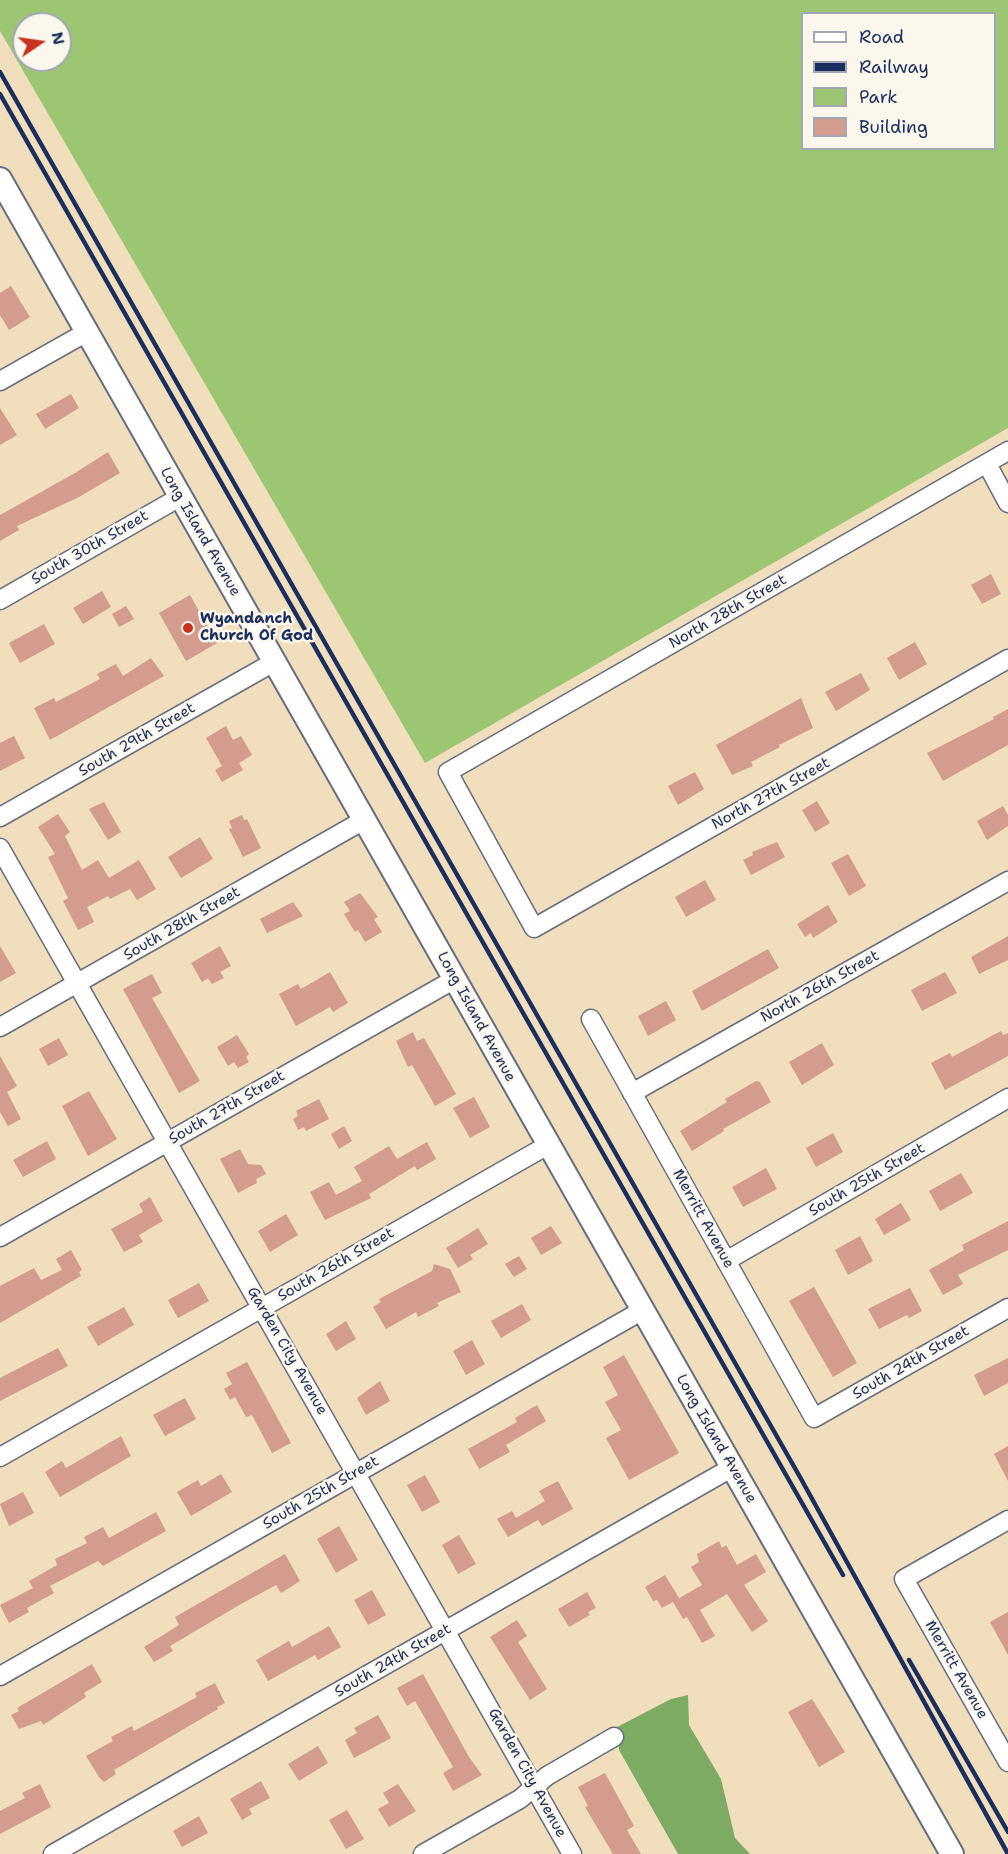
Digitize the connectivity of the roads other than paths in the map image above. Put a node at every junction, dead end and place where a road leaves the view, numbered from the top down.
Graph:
1 (0, 179) edge
2 (87, 332) junction
3 (0, 381) edge
4 (1008, 452) edge
5 (987, 464) junction
6 (180, 497) junction
7 (1008, 502) edge
8 (0, 600) edge
9 (1008, 659) edge
10 (274, 662) junction
11 (0, 818) edge
12 (364, 820) junction
13 (0, 848) edge
14 (1008, 881) edge
15 (534, 928) joint
16 (455, 979) junction
17 (77, 984) junction
18 (591, 1019) dead end
19 (0, 1027) edge
20 (632, 1093) junction
21 (1008, 1098) edge
22 (168, 1142) junction
23 (548, 1145) junction
24 (0, 1237) edge
25 (726, 1261) junction
26 (262, 1307) junction
27 (1008, 1308) edge
28 (643, 1310) junction
29 (814, 1418) joint
30 (0, 1457) edge
31 (733, 1467) junction
32 (356, 1473) junction
33 (1008, 1520) edge
34 (446, 1630) junction
35 (0, 1676) edge
36 (1001, 1734) edge
37 (614, 1737) dead end
38 (1008, 1762) edge
39 (534, 1787) junction
40 (53, 1854) edge
41 (423, 1854) edge
42 (572, 1854) edge
43 (952, 1854) edge

1 - 2 street, Long Island Avenue
2 - 3 street
2 - 6 street, Long Island Avenue
4 - 5 street, North 28th Street
5 - 7 street
5 - 15 street, North 28th Street
6 - 8 street, South 30th Street
6 - 10 street, Long Island Avenue
9 - 15 street, North 27th Street
10 - 11 street, South 29th Street
10 - 12 street, Long Island Avenue
12 - 16 street, Long Island Avenue
12 - 17 street, South 28th Street
13 - 17 street, Garden City Avenue
14 - 20 street, North 26th Street
16 - 22 street, South 27th Street
16 - 23 street, Long Island Avenue
17 - 19 street, South 28th Street
17 - 22 street, Garden City Avenue
18 - 20 street, Merritt Avenue
20 - 25 street, Merritt Avenue
21 - 25 street, South 25th Street
22 - 24 street, South 27th Street
22 - 26 street, Garden City Avenue
23 - 26 street, South 26th Street
23 - 28 street, Long Island Avenue
25 - 29 street, Merritt Avenue
26 - 30 street, South 26th Street
26 - 32 street, Garden City Avenue
27 - 29 street, South 24th Street
28 - 31 street, Long Island Avenue
28 - 32 street, South 25th Street
31 - 34 street, South 24th Street
31 - 43 street, Long Island Avenue
32 - 34 street, Garden City Avenue
32 - 35 street, South 25th Street
33 - 36 street, Merritt Avenue
34 - 39 street, Garden City Avenue
34 - 40 street, South 24th Street
36 - 38 street, Merritt Avenue
37 - 39 street
39 - 41 street
39 - 42 street, Garden City Avenue

